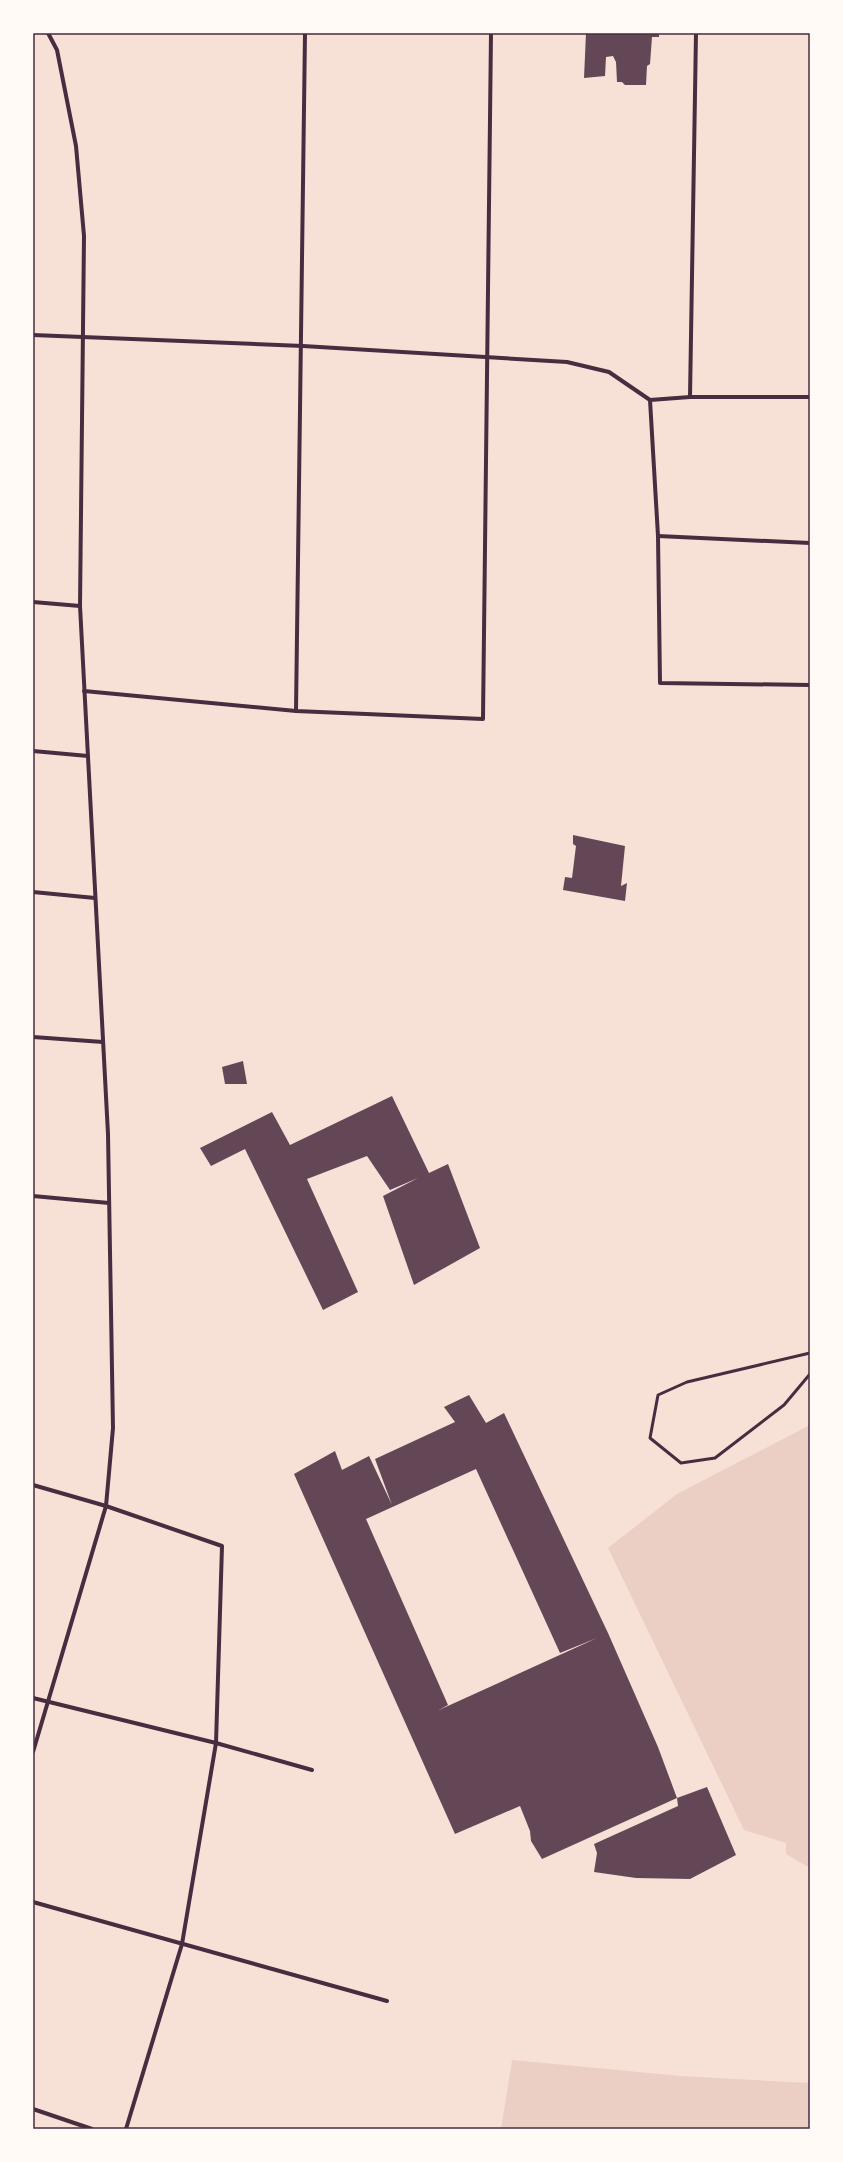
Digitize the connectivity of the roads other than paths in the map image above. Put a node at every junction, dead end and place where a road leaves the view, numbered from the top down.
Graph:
1 (48, 33) edge
2 (305, 33) edge
3 (492, 33) edge
4 (696, 33) edge
5 (33, 334) edge
6 (83, 338) junction
7 (303, 346) junction
8 (488, 356) junction
9 (690, 397) junction
10 (810, 397) edge
11 (650, 400) junction
12 (658, 536) junction
13 (810, 543) edge
14 (33, 602) edge
15 (80, 606) junction
16 (810, 685) edge
17 (84, 691) junction
18 (296, 711) junction
19 (33, 751) edge
20 (88, 756) junction
21 (33, 892) edge
22 (95, 898) junction
23 (33, 1037) edge
24 (103, 1042) junction
25 (33, 1196) edge
26 (109, 1203) junction
27 (810, 1353) edge
28 (810, 1374) edge
29 (33, 1485) edge
30 (106, 1506) junction
31 (33, 1698) edge
32 (48, 1702) junction
33 (216, 1743) junction
34 (33, 1752) edge
35 (312, 1770) dead end
36 (33, 1902) edge
37 (182, 1944) junction
38 (387, 2001) dead end
39 (33, 2109) edge
40 (92, 2129) edge
41 (126, 2129) edge

1 - 6 street
2 - 7 street
3 - 8 street
4 - 9 street
5 - 6 street
6 - 7 street
6 - 15 street
7 - 8 street
7 - 18 street
8 - 11 street
8 - 18 street
9 - 10 street
9 - 11 street
11 - 12 street
12 - 13 street
12 - 16 street
14 - 15 street
15 - 17 street
17 - 18 street
17 - 20 street
19 - 20 street
20 - 22 street
21 - 22 street
22 - 24 street
23 - 24 street
24 - 26 street
25 - 26 street
26 - 30 street
27 - 28 lane
29 - 30 street
30 - 32 street
30 - 33 street
31 - 32 street
32 - 33 street
32 - 34 street
33 - 35 street
33 - 37 street
36 - 37 street
37 - 38 street
37 - 41 street
39 - 40 street

